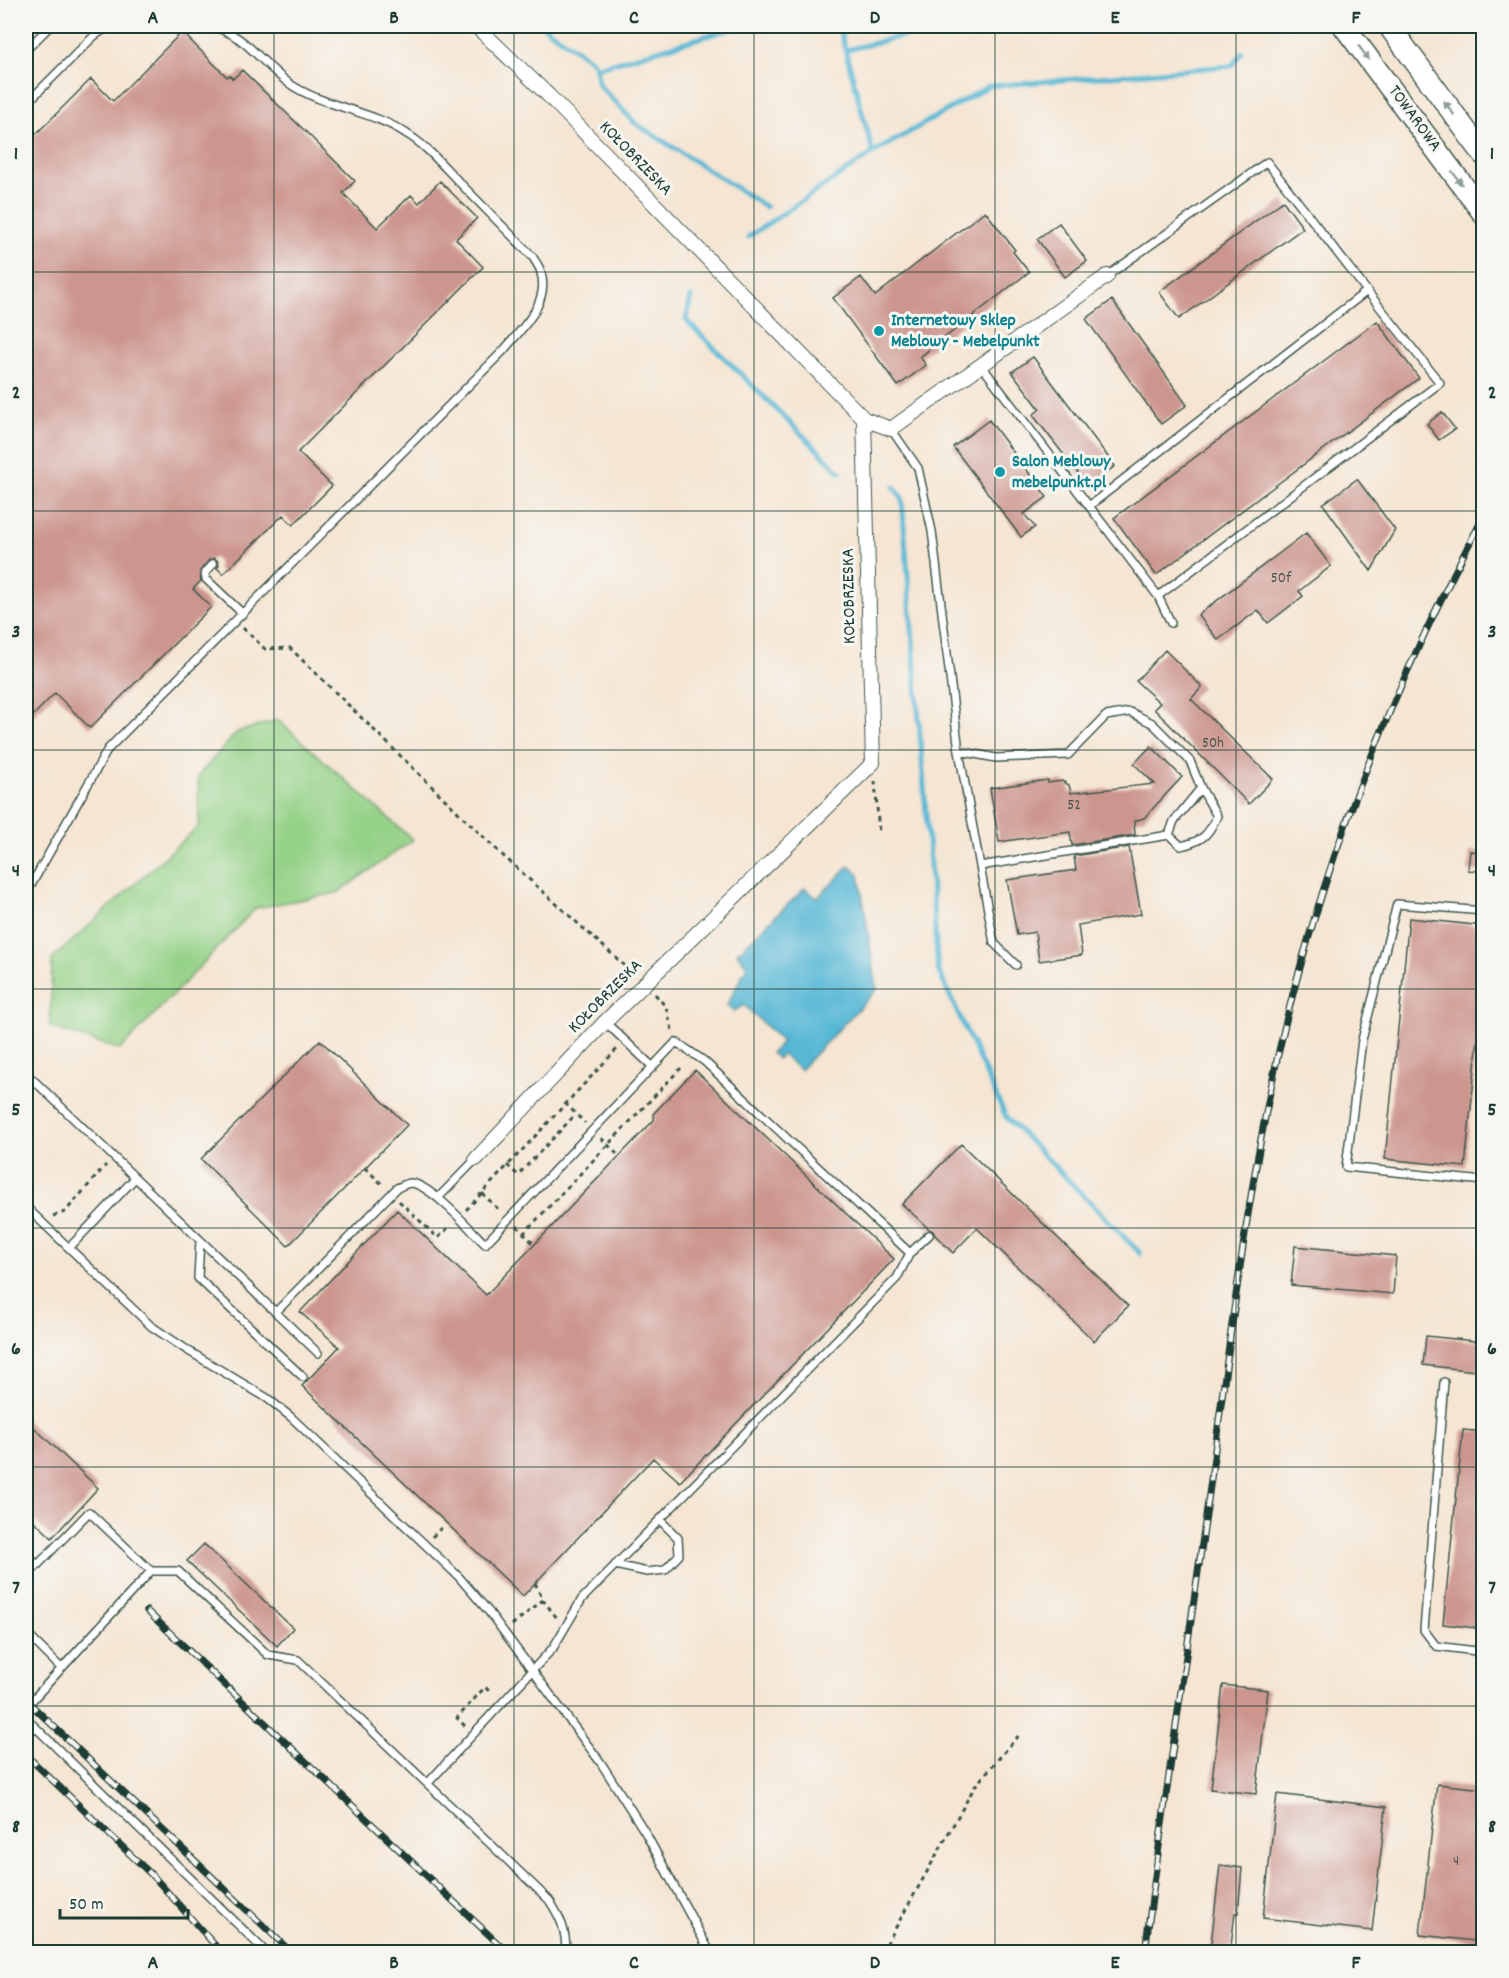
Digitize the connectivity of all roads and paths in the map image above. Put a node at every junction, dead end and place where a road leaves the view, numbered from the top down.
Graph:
1 (50, 26) edge
2 (109, 26) edge
3 (209, 26) edge
4 (476, 26) edge
5 (1344, 26) edge
6 (1389, 26) edge
7 (26, 50) edge
8 (1420, 69) junction
9 (1385, 80) junction
10 (26, 104) edge
11 (1484, 155) edge
12 (1484, 214) edge
13 (1107, 276) joint
14 (1367, 291) junction
15 (981, 365) junction
16 (864, 419) junction
17 (891, 429) junction
18 (1089, 506) junction
19 (213, 564) dead end
20 (1158, 596) junction
21 (243, 613) junction
22 (236, 620) junction
23 (1171, 623) dead end
24 (959, 751) junction
25 (873, 763) junction
26 (1201, 788) junction
27 (879, 833) dead end
28 (1169, 835) junction
29 (980, 866) junction
30 (26, 894) edge
31 (1484, 911) edge
32 (1016, 965) dead end
33 (645, 984) junction
34 (605, 1022) junction
35 (674, 1033) dead end
36 (620, 1045) dead end
37 (653, 1067) junction
38 (681, 1068) dead end
39 (26, 1073) edge
40 (565, 1104) junction
41 (576, 1114) junction
42 (586, 1124) dead end
43 (598, 1135) dead end
44 (608, 1145) junction
45 (620, 1156) dead end
46 (476, 1159) joint
47 (107, 1164) dead end
48 (507, 1165) junction
49 (365, 1168) dead end
50 (135, 1178) junction
51 (1484, 1181) edge
52 (384, 1186) dead end
53 (482, 1193) junction
54 (438, 1198) junction
55 (399, 1201) dead end
56 (26, 1207) edge
57 (503, 1213) dead end
58 (462, 1214) dead end
59 (48, 1218) dead end
60 (450, 1226) dead end
61 (517, 1227) dead end
62 (523, 1234) junction
63 (929, 1234) dead end
64 (200, 1240) junction
65 (534, 1243) dead end
66 (69, 1248) junction
67 (910, 1253) junction
68 (276, 1312) junction
69 (318, 1353) dead end
70 (303, 1377) dead end
71 (1444, 1382) dead end
72 (660, 1520) junction
73 (443, 1526) dead end
74 (430, 1538) dead end
75 (26, 1553) edge
76 (37, 1565) junction
77 (615, 1565) junction
78 (151, 1571) junction
79 (26, 1577) edge
80 (535, 1582) dead end
81 (543, 1600) junction
82 (558, 1619) dead end
83 (510, 1626) dead end
84 (26, 1633) edge
85 (1484, 1652) edge
86 (61, 1668) junction
87 (533, 1670) junction
88 (490, 1692) dead end
89 (26, 1707) edge
90 (26, 1718) edge
91 (465, 1726) dead end
92 (1020, 1734) dead end
93 (428, 1783) junction
94 (266, 1953) edge
95 (566, 1953) edge
96 (710, 1953) edge
97 (882, 1953) edge

1 - 7 lane
2 - 10 lane
3 - 21 lane
4 - 16 street, KOŁOBRZESKA
5 -> 9 main road, TOWAROWA
6 - 8 main road, TOWAROWA
8 - 9 main road
11 -> 8 main road, TOWAROWA
9 -> 12 main road, TOWAROWA
13 - 14 lane
13 - 15 street
14 - 18 lane
14 - 20 lane
15 - 17 street
15 - 18 lane
16 - 17 street
16 - 25 street, KOŁOBRZESKA
17 - 24 lane
18 - 20 lane
19 - 21 lane
20 - 23 lane
21 - 22 lane
22 - 30 lane
22 - 33 path
24 - 26 lane
24 - 29 lane
25 - 27 path
25 - 33 street, KOŁOBRZESKA
26 - 28 lane
26 - 28 lane
28 - 29 lane
29 - 32 lane
31 - 51 lane
33 - 34 street, KOŁOBRZESKA
33 - 35 path
34 - 37 lane
34 - 46 street, KOŁOBRZESKA
36 - 40 path
37 - 54 lane
37 - 67 lane
38 - 44 path
39 - 50 lane
40 - 41 path
40 - 48 path
41 - 42 path
41 - 48 path
43 - 44 path
44 - 45 path
44 - 62 path
46 - 54 lane
47 - 59 path
48 - 53 path
49 - 52 path
50 - 64 lane
50 - 66 lane
53 - 57 path
53 - 58 path
54 - 68 lane
55 - 60 path
56 - 66 lane
61 - 62 path
62 - 65 path
63 - 67 lane
64 - 68 lane
64 - 70 lane
66 - 87 lane
67 - 72 lane
68 - 69 lane
71 - 85 lane
72 - 77 lane
72 - 77 lane
73 - 74 path
75 - 76 lane
76 - 78 lane
76 - 79 lane
77 - 87 lane
78 - 86 lane
78 - 93 lane
80 - 81 path
81 - 82 path
81 - 83 path
84 - 86 lane
86 - 89 lane
87 - 93 lane
87 - 96 lane
88 - 91 path
90 - 94 lane
92 - 97 path
93 - 95 lane

